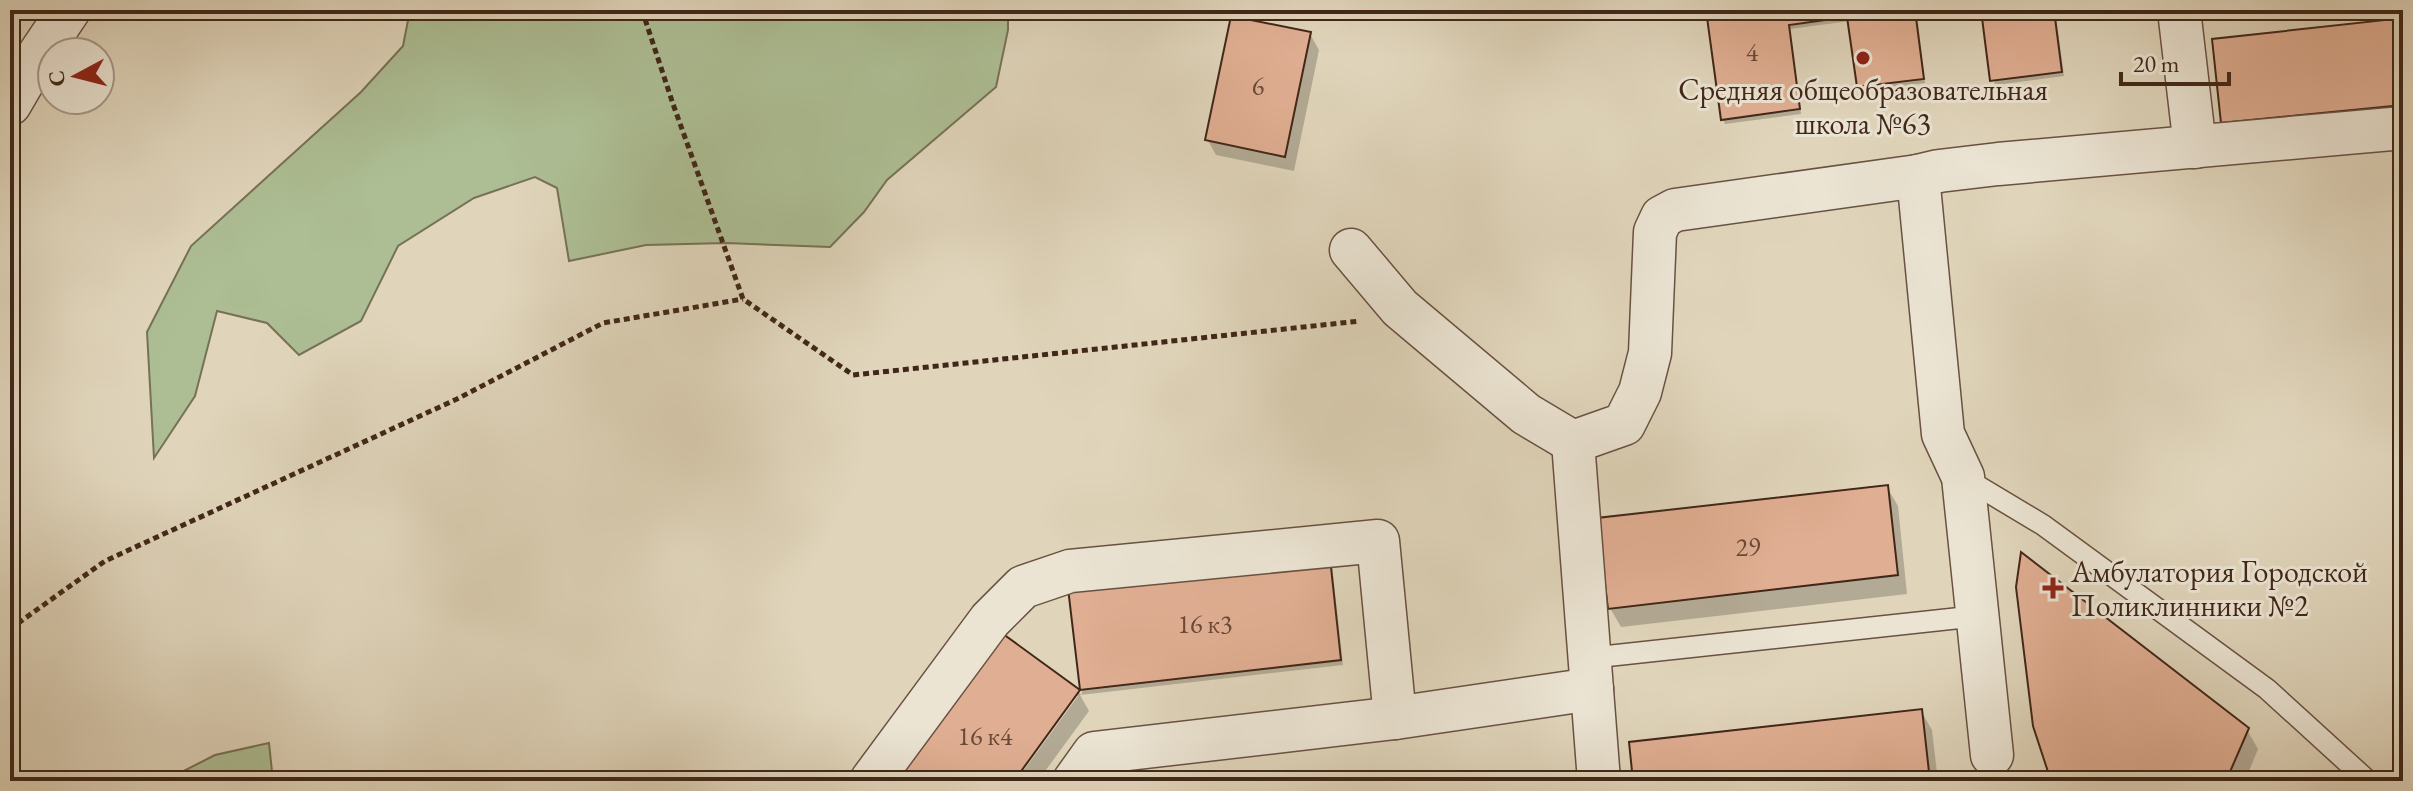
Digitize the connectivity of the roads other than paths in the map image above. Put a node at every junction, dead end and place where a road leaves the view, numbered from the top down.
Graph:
1 (69, 10) edge
2 (2179, 10) edge
3 (10, 104) edge
4 (2403, 128) edge
5 (2195, 147) junction
6 (1918, 176) junction
7 (1351, 250) dead end
8 (1573, 442) junction
9 (1963, 477) junction
10 (1978, 616) junction
11 (1590, 674) junction
12 (1395, 718) junction
13 (1992, 755) dead end
14 (871, 781) edge
15 (1074, 781) edge
16 (1599, 781) edge
17 (2368, 781) edge

1 - 3 street
2 - 5 street
4 - 5 street
5 - 6 street
6 - 8 street
6 - 9 street
7 - 8 street
8 - 11 street
9 - 10 street
9 - 17 lane
10 - 11 lane
10 - 13 street
11 - 12 street
11 - 16 street
12 - 14 street
12 - 15 street

